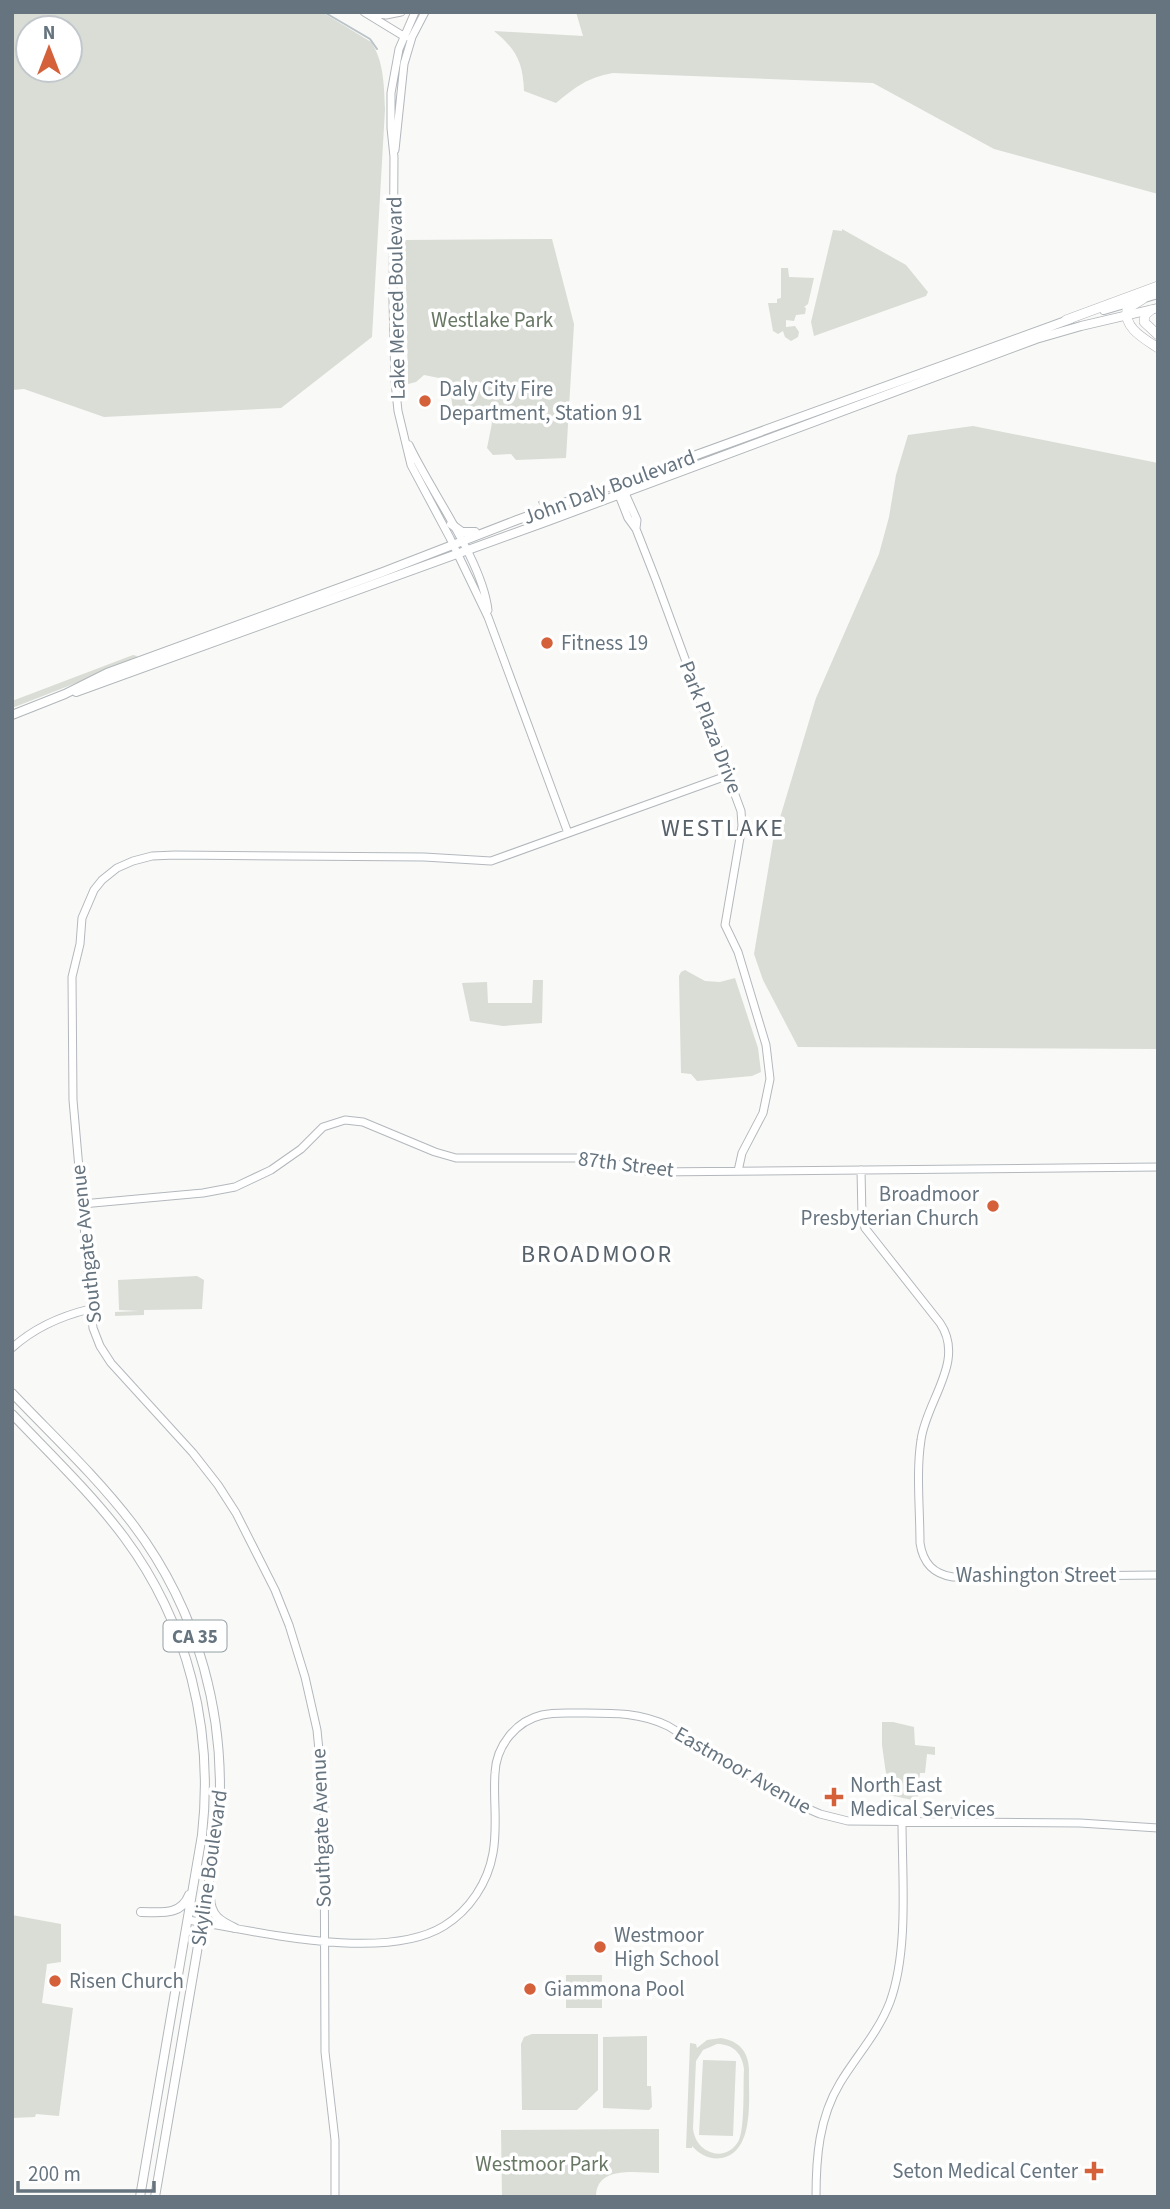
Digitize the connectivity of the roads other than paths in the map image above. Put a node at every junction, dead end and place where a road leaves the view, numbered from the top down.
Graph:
1 (367, 12) edge
2 (401, 12) edge
3 (415, 12) edge
4 (425, 12) edge
5 (407, 38) junction
6 (1158, 286) edge
7 (1158, 294) edge
8 (1143, 299) junction
9 (1154, 309) edge
10 (1126, 315) junction
11 (1066, 320) junction
12 (1158, 335) edge
13 (1158, 348) edge
14 (405, 438) junction
15 (419, 467) junction
16 (420, 484) junction
17 (615, 485) junction
18 (431, 488) junction
19 (623, 493) junction
20 (522, 519) junction
21 (452, 524) junction
22 (457, 543) junction
23 (462, 552) junction
24 (65, 694) junction
25 (12, 715) edge
26 (729, 775) junction
27 (568, 834) junction
28 (1158, 1167) edge
29 (861, 1170) junction
30 (738, 1171) junction
31 (82, 1203) junction
32 (90, 1309) junction
33 (12, 1348) edge
34 (12, 1390) edge
35 (13, 1416) edge
36 (1158, 1575) edge
37 (902, 1821) junction
38 (1158, 1828) edge
39 (197, 1872) junction
40 (210, 1880) junction
41 (141, 1912) dead end
42 (188, 1920) junction
43 (203, 1923) junction
44 (235, 1928) junction
45 (325, 1942) junction
46 (140, 2197) edge
47 (155, 2197) edge
48 (335, 2197) edge
49 (816, 2197) edge

1 - 2 street
1 - 5 street
3 - 5 street, Lake Merced Boulevard
4 - 5 street, Lake Merced Boulevard
5 - 14 street, Lake Merced Boulevard
6 - 11 highway
7 - 8 main road, John Daly Boulevard
8 - 10 highway
8 - 11 main road, John Daly Boulevard
9 - 10 main road, John Daly Boulevard
9 - 12 highway
10 - 13 highway
10 - 19 main road, John Daly Boulevard
11 - 17 main road, John Daly Boulevard
14 - 15 street, Lake Merced Boulevard
14 - 16 street, Lake Merced Boulevard
15 - 16 street
15 - 18 street, Lake Merced Boulevard
16 - 18 street
16 - 22 street, Lake Merced Boulevard
17 - 19 street, Park Plaza Drive
17 - 20 main road, John Daly Boulevard
18 - 21 street, Lake Merced Boulevard
19 - 23 main road, John Daly Boulevard
19 - 26 street, Park Plaza Drive
20 - 21 main road
20 - 22 main road, John Daly Boulevard
21 - 22 street, Lake Merced Boulevard
22 - 23 street, Lake Merced Boulevard
22 - 24 main road, John Daly Boulevard
23 - 24 main road, John Daly Boulevard
23 - 27 street, Lake Merced Boulevard
24 - 25 main road, John Daly Boulevard
26 - 27 street, Southgate Avenue
26 - 30 street, Park Plaza Drive
27 - 31 street, Southgate Avenue
28 - 29 street, 87th Street
29 - 30 street, 87th Street
29 - 36 street, Washington Street
30 - 31 street, 87th Street
31 - 32 street, Southgate Avenue
32 - 33 street
32 - 45 street, Southgate Avenue
34 - 40 main road, Skyline Boulevard / CA 35
35 - 39 main road, Skyline Boulevard / CA 35
37 - 38 street, Eastmoor Avenue
37 - 45 street, Eastmoor Avenue
37 - 49 street
39 - 41 main road
39 - 42 main road, Skyline Boulevard / CA 35
40 - 43 main road, Skyline Boulevard / CA 35
40 - 44 main road
42 - 43 street
42 - 46 main road, Skyline Boulevard / CA 35
43 - 44 street
43 - 47 main road, Skyline Boulevard / CA 35
44 - 45 street
45 - 48 street, Southgate Avenue

